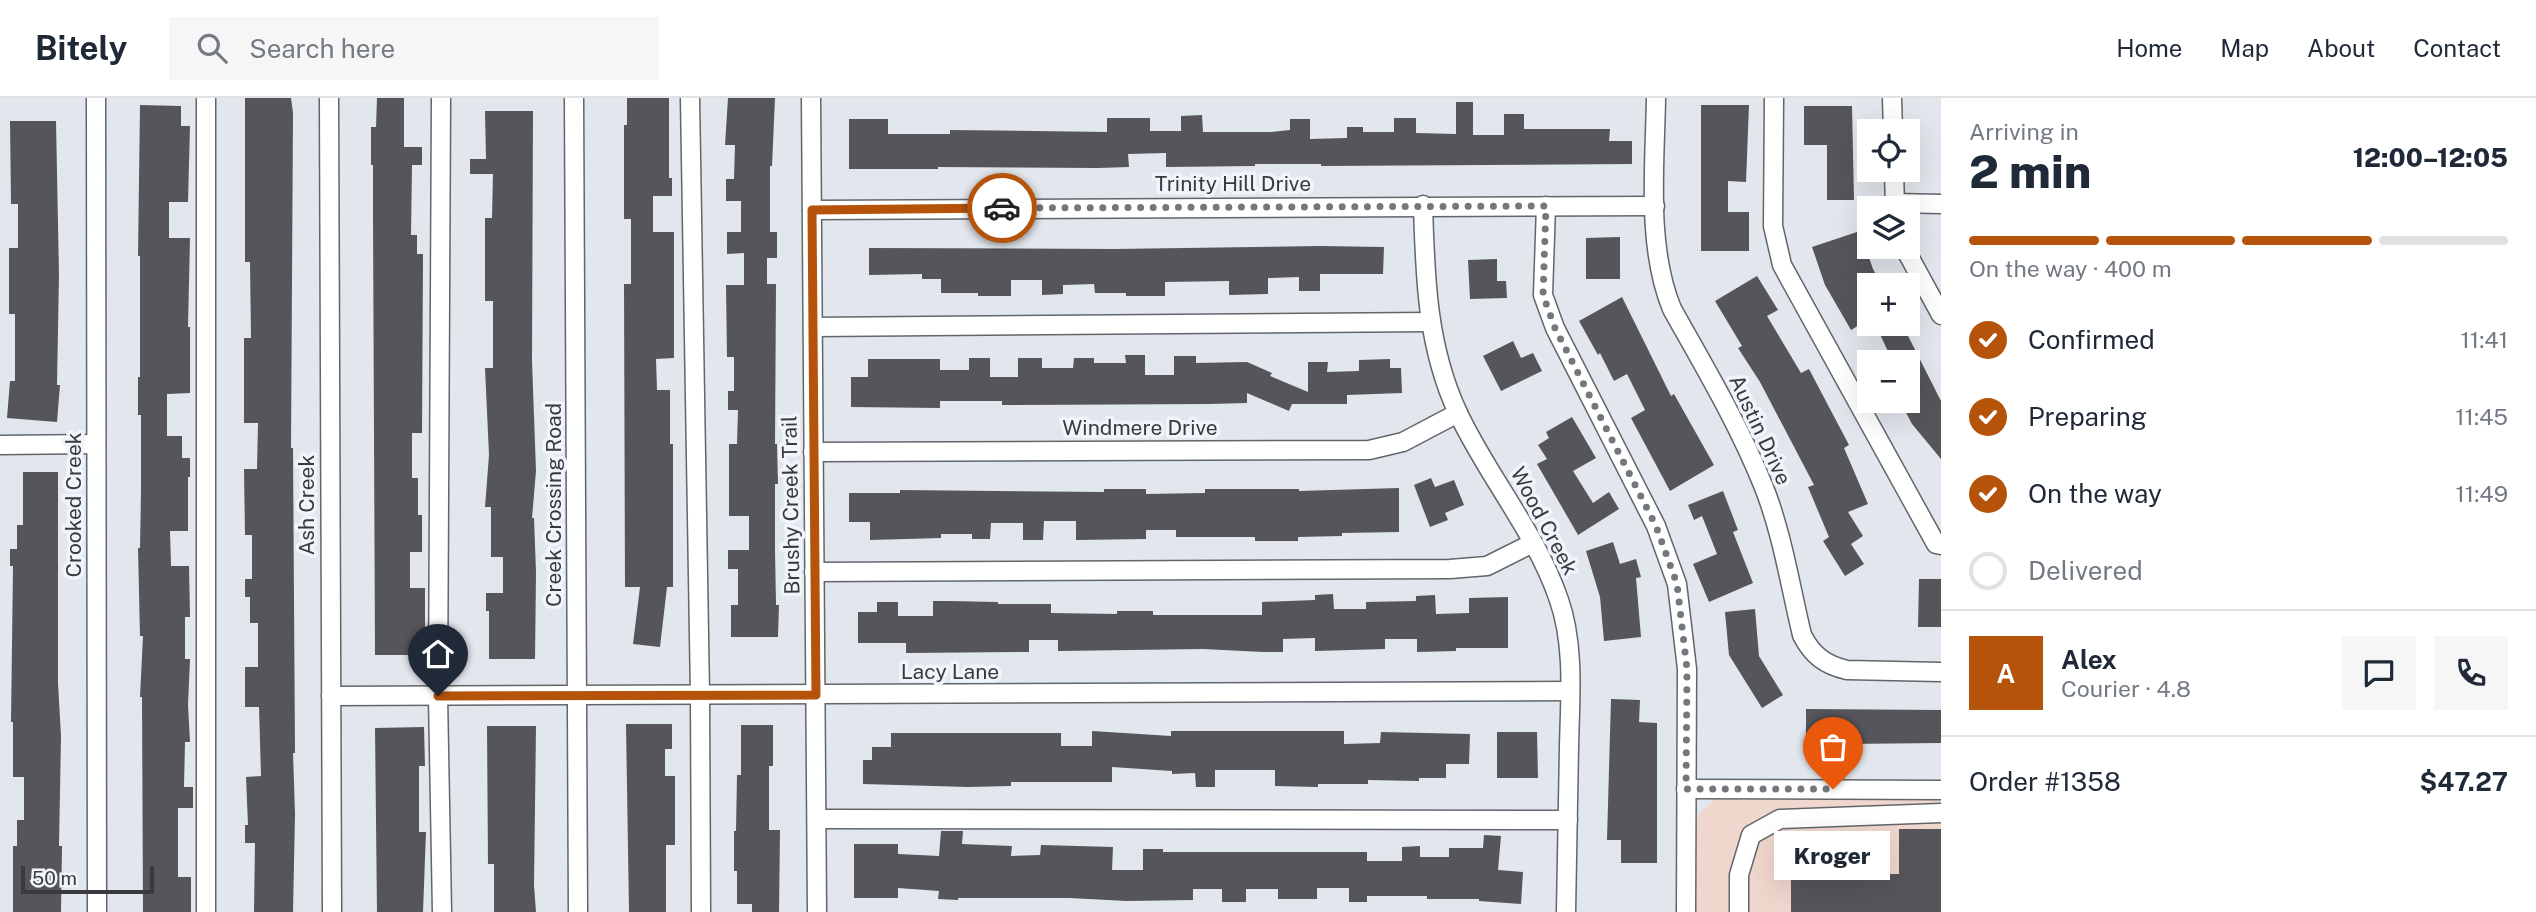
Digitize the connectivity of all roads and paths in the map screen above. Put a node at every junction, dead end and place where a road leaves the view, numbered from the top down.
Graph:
1 (96, 98) edge
2 (206, 98) edge
3 (329, 98) edge
4 (441, 98) edge
5 (574, 98) edge
6 (690, 98) edge
7 (811, 98) edge
8 (1656, 98) edge
9 (1774, 98) edge
10 (1892, 98) edge
11 (1893, 119) edge
12 (1941, 204) edge
13 (1423, 205) junction
14 (1920, 205) edge
15 (1546, 206) junction
16 (1655, 206) junction
17 (812, 210) junction
18 (1911, 259) edge
19 (1941, 315) edge
20 (1431, 322) junction
21 (813, 327) junction
22 (1458, 413) junction
23 (96, 444) junction
24 (0, 445) edge
25 (813, 452) junction
26 (1533, 543) junction
27 (1941, 545) edge
28 (814, 572) junction
29 (1941, 672) edge
30 (1570, 691) junction
31 (700, 695) junction
32 (816, 695) junction
33 (331, 696) junction
34 (438, 696) junction
35 (578, 696) junction
36 (1686, 789) junction
37 (1941, 790) edge
38 (1941, 813) edge
39 (817, 819) junction
40 (1568, 820) junction
41 (97, 912) edge
42 (206, 912) edge
43 (332, 912) edge
44 (442, 912) edge
45 (578, 912) edge
46 (701, 912) edge
47 (817, 912) edge
48 (1566, 912) edge
49 (1686, 912) edge
50 (1739, 912) edge

1 - 23 street, Crooked Creek
2 - 42 street
3 - 33 street, Ash Creek
4 - 34 street
5 - 35 street, Creek Crossing Road
6 - 31 street
7 - 17 street, Brushy Creek Trail
8 - 16 street, Austin Drive
9 - 27 street
10 - 11 street
12 - 14 street
13 - 15 street, Trinity Hill Drive
13 - 17 street, Trinity Hill Drive
13 - 20 street, Wood Creek
15 - 16 street, Trinity Hill Drive
15 - 36 street
16 - 29 street, Austin Drive
17 - 21 street, Brushy Creek Trail
18 - 19 street
20 - 21 street
20 - 22 street, Wood Creek
21 - 25 street, Brushy Creek Trail
22 - 25 street, Windmere Drive
22 - 26 street, Wood Creek
23 - 24 street
23 - 41 street, Crooked Creek
25 - 28 street, Brushy Creek Trail
26 - 28 street
26 - 30 street, Wood Creek
28 - 32 street, Brushy Creek Trail
30 - 32 street, Lacy Lane
30 - 40 street, Wood Creek
31 - 32 street, Lacy Lane
31 - 35 street, Lacy Lane
31 - 46 street
32 - 39 street, Brushy Creek Trail
33 - 34 street, Lacy Lane
33 - 43 street, Ash Creek
34 - 35 street, Lacy Lane
34 - 44 street
35 - 45 street, Creek Crossing Road
36 - 37 street
36 - 49 street
38 - 50 street
39 - 40 street
39 - 47 street, Brushy Creek Trail
40 - 48 street, Wood Creek

